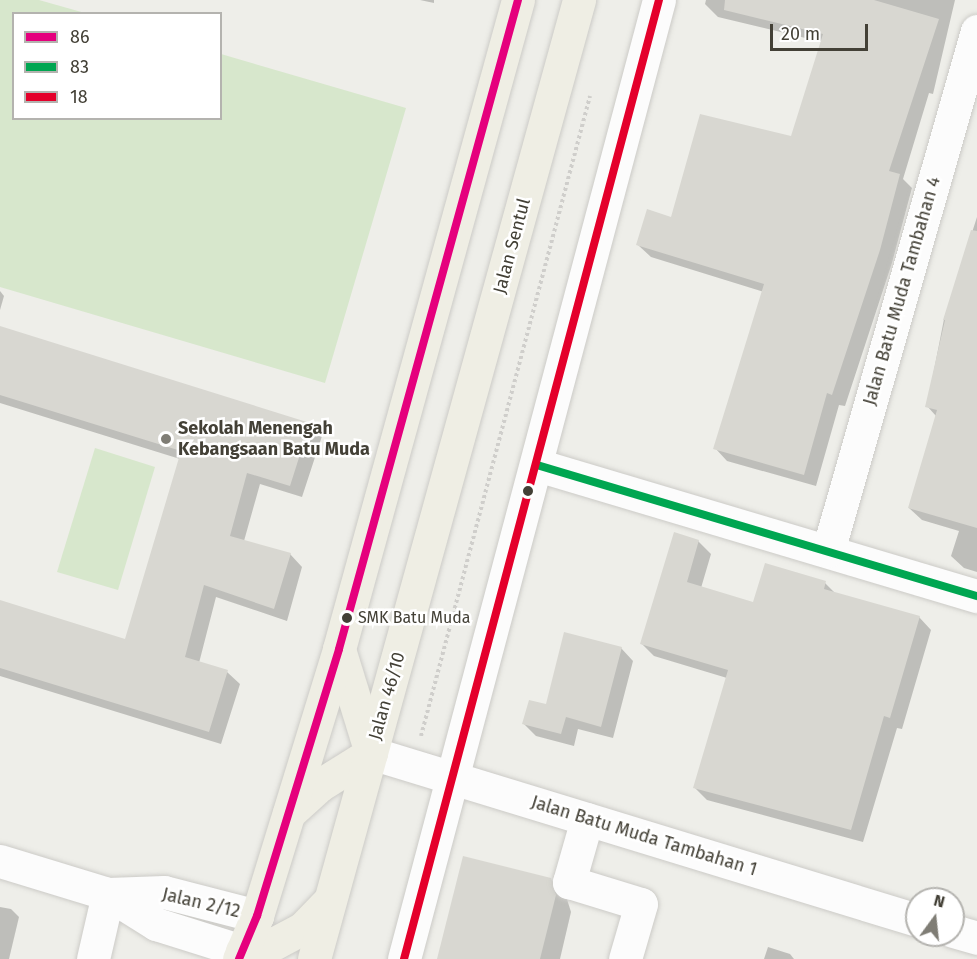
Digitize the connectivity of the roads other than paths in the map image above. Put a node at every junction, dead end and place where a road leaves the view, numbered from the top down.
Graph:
1 (518, 0) edge
2 (579, 0) edge
3 (659, 0) edge
4 (977, 32) edge
5 (537, 465) junction
6 (446, 491) joint
7 (828, 551) junction
8 (977, 596) edge
9 (339, 650) junction
10 (370, 753) junction
11 (453, 778) junction
12 (289, 813) junction
13 (587, 819) junction
14 (0, 861) edge
15 (108, 894) junction
16 (330, 902) junction
17 (905, 916) edge
18 (272, 939) edge
19 (241, 955) edge
20 (93, 959) edge
21 (314, 959) edge
22 (404, 959) edge
23 (625, 959) edge

1 - 9 main road
2 - 6 main road, Jalan Sentul
3 - 5 street
4 - 7 street, Jalan Batu Muda Tambahan 4
5 - 7 street
5 - 11 street
6 - 10 main road, Jalan 46/10
7 - 8 street
9 - 10 main road
9 - 12 main road
10 - 11 street, Jalan Batu Muda Tambahan 1
10 - 12 main road
10 - 16 main road, Jalan 46/10
11 - 13 street, Jalan Batu Muda Tambahan 1
11 - 22 street
12 - 18 main road
13 - 17 street, Jalan Batu Muda Tambahan 1
13 - 23 street
14 - 15 street, Jalan 2/12
15 - 18 street, Jalan 2/12
15 - 19 street, Jalan 2/12
15 - 20 street
16 - 18 main road
16 - 21 main road
18 - 19 main road

